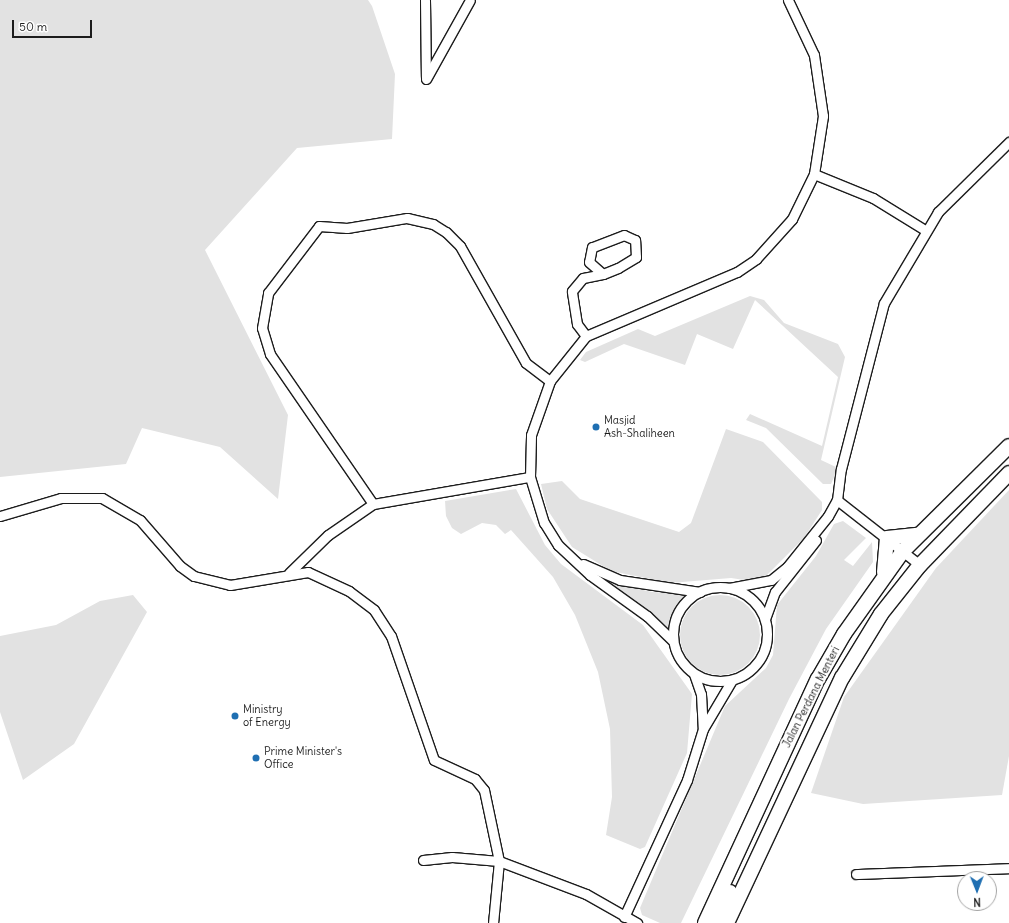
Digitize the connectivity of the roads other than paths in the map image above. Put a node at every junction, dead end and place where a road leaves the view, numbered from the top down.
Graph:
1 (425, 0) edge
2 (470, 0) edge
3 (788, 0) edge
4 (1009, 142) edge
5 (814, 174) junction
6 (925, 230) junction
7 (603, 274) junction
8 (586, 336) junction
9 (550, 381) junction
10 (1009, 446) edge
11 (1009, 473) edge
12 (530, 477) junction
13 (837, 500) junction
14 (373, 504) junction
15 (0, 516) edge
16 (828, 516) junction
17 (918, 535) junction
18 (887, 538) junction
19 (903, 550) junction
20 (572, 558) junction
21 (920, 565) junction
22 (289, 572) junction
23 (883, 578) junction
24 (729, 588) junction
25 (700, 592) junction
26 (765, 619) junction
27 (673, 641) junction
28 (694, 674) junction
29 (732, 680) junction
30 (703, 729) junction
31 (769, 830) junction
32 (423, 860) dead end
33 (499, 861) junction
34 (1009, 868) edge
35 (856, 874) dead end
36 (624, 916) junction
37 (494, 923) edge
38 (637, 923) edge
39 (705, 923) edge
40 (716, 923) edge
41 (727, 923) edge

1 - 2 street
3 - 5 street
4 - 6 street
5 - 6 street
5 - 8 street
6 - 13 street
7 - 7 street
7 - 8 street
8 - 9 street
9 - 12 street
9 - 14 street
10 - 17 main road, Jalan Perdana Menteri
11 - 21 main road, Jalan Perdana Menteri
12 - 14 street
12 - 20 street
13 - 16 street
13 - 18 street
14 - 22 street
15 - 22 street
16 - 24 street
16 - 26 street
17 - 18 main road
17 - 19 main road, Jalan Perdana Menteri
18 - 19 street
18 - 23 main road
19 - 21 street
19 - 23 main road, Jalan Perdana Menteri
20 - 25 street
20 - 27 street
21 - 31 main road, Jalan Perdana Menteri
22 - 33 street
23 - 39 main road, Jalan Perdana Menteri
24 - 25 street
24 - 26 street
25 - 27 street
26 - 29 street
27 - 28 street
28 - 29 street
28 - 30 street
29 - 30 street
30 - 36 street
31 - 40 main road
31 - 41 main road, Jalan Perdana Menteri
32 - 33 street
33 - 36 street
33 - 37 street
34 - 35 street
36 - 38 street

